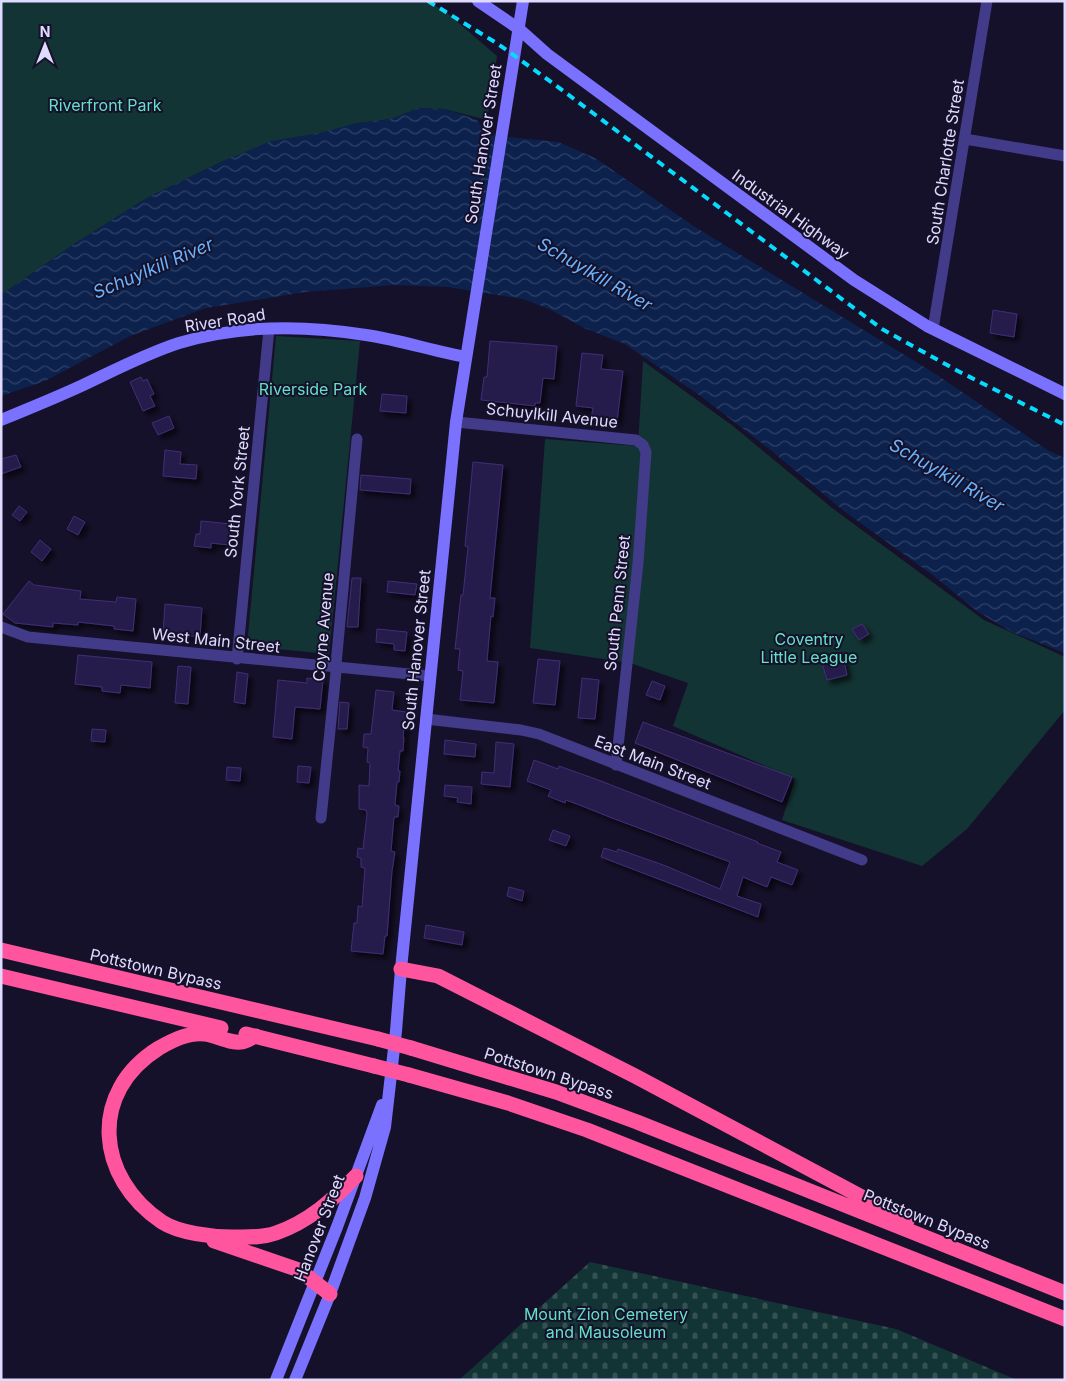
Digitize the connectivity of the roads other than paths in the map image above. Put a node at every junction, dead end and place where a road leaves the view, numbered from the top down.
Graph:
1 (478, 1) edge
2 (523, 1) edge
3 (987, 1) edge
4 (519, 29) junction
5 (965, 138) junction
6 (1065, 156) edge
7 (269, 328) junction
8 (933, 329) junction
9 (466, 357) junction
10 (1065, 394) edge
11 (1, 420) edge
12 (456, 422) junction
13 (357, 438) dead end
14 (643, 445) joint
15 (1, 627) edge
16 (237, 658) junction
17 (336, 668) junction
18 (430, 676) junction
19 (426, 719) junction
20 (616, 765) junction
21 (321, 818) dead end
22 (862, 860) dead end
23 (1, 950) edge
24 (401, 969) junction
25 (1, 976) edge
26 (256, 1036) junction
27 (389, 1086) junction
28 (356, 1176) junction
29 (173, 1228) junction
30 (935, 1241) junction
31 (315, 1282) junction
32 (1065, 1293) edge
33 (330, 1294) junction
34 (1065, 1319) edge
35 (276, 1380) edge
36 (295, 1380) edge

1 - 4 main road, Industrial Highway
2 - 4 main road, South Hanover Street
3 - 5 street, South Charlotte Street
4 - 8 main road, Industrial Highway
4 - 9 main road, South Hanover Street
5 - 6 street
5 - 8 street, South Charlotte Street
7 - 9 main road, River Road
7 - 11 main road, River Road
7 - 16 street, South York Street
8 - 10 main road, Industrial Highway
9 - 12 main road, South Hanover Street
12 - 14 street, Schuylkill Avenue
12 - 18 main road, South Hanover Street
13 - 17 street, Coyne Avenue
14 - 20 street, South Penn Street
15 - 16 street, West Main Street
16 - 17 street, West Main Street
17 - 18 street, West Main Street
17 - 21 street, Coyne Avenue
18 - 19 main road, South Hanover Street
19 - 20 street, East Main Street
19 - 24 main road, South Hanover Street
20 - 22 street, East Main Street
23 - 30 highway, Pottstown Bypass, bridge
24 - 27 main road, Hanover Street
24 - 30 highway
25 - 26 highway
26 - 29 highway
26 - 34 highway, bridge
27 - 28 main road, Hanover Street
27 - 33 main road, Hanover Street
28 - 29 highway
28 - 31 main road, Hanover Street
29 - 31 highway
30 - 32 highway, Pottstown Bypass
31 - 33 highway
31 - 35 main road, Hanover Street
33 - 36 main road, Hanover Street

